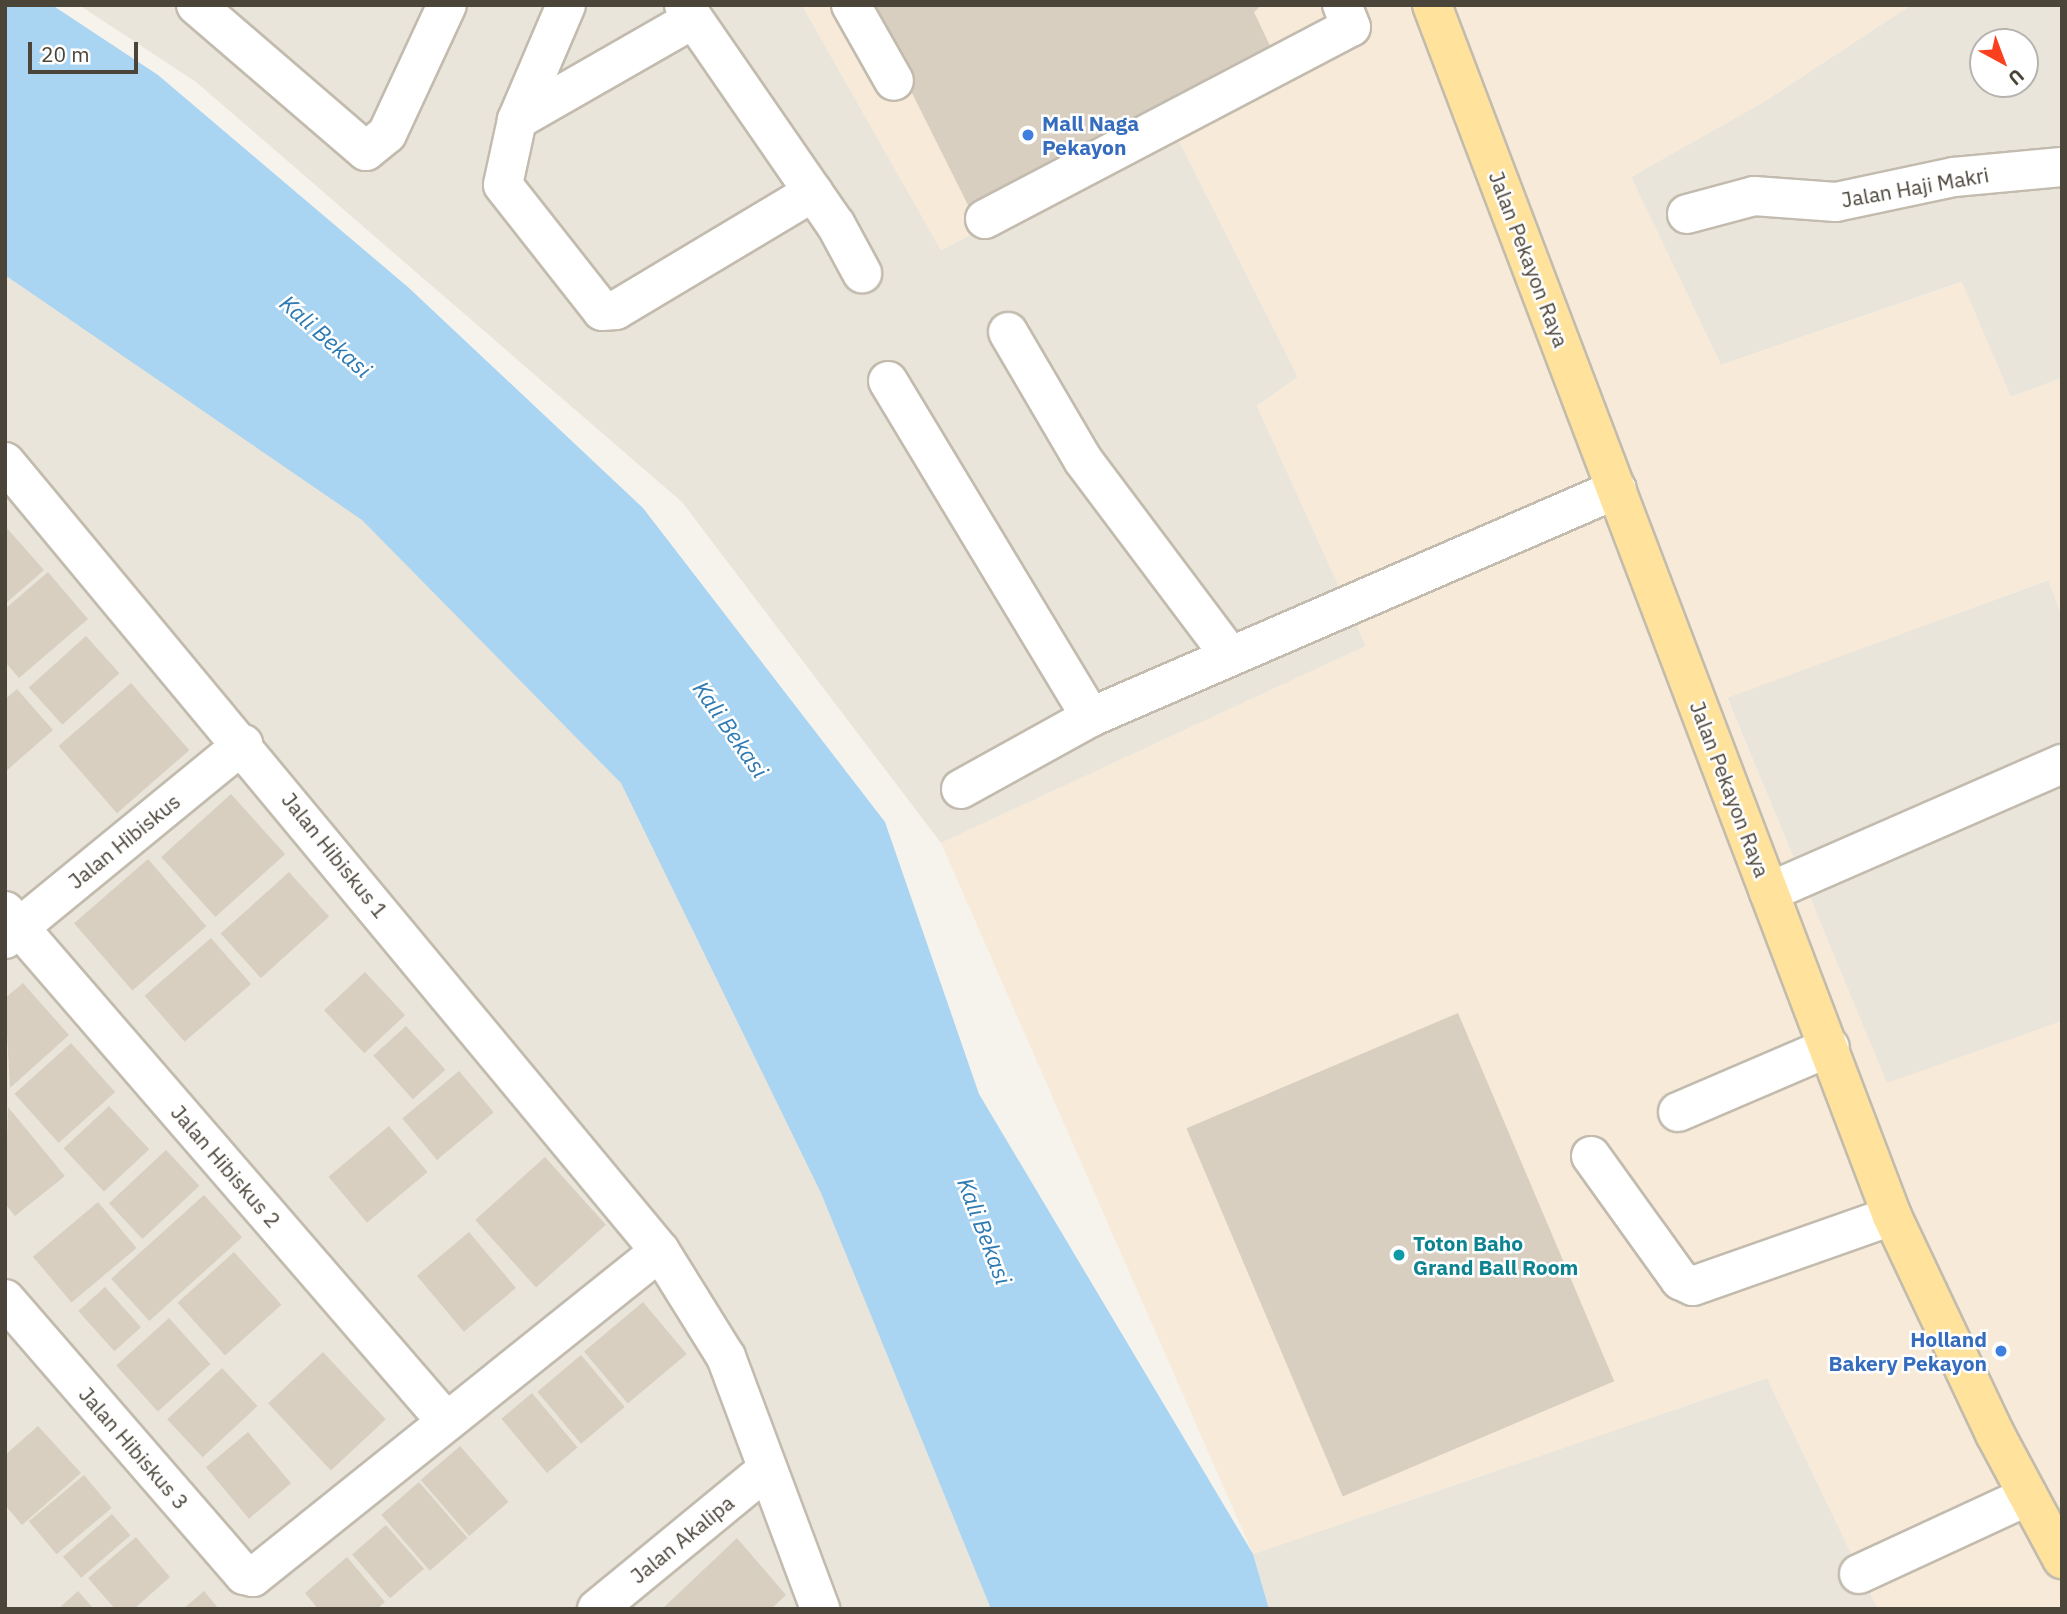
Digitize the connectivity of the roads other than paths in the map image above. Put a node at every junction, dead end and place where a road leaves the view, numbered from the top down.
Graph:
1 (447, 5) edge
2 (566, 5) edge
3 (851, 5) edge
4 (1342, 5) edge
5 (1432, 5) edge
6 (213, 11) edge
7 (688, 12) edge
8 (894, 81) dead end
9 (517, 120) junction
10 (2062, 167) edge
11 (813, 192) junction
12 (1687, 214) dead end
13 (985, 219) dead end
14 (862, 273) dead end
15 (1008, 332) dead end
16 (888, 381) dead end
17 (5, 462) edge
18 (1617, 489) junction
19 (1230, 656) junction
20 (1091, 717) junction
21 (243, 744) junction
22 (2062, 764) edge
23 (961, 789) dead end
24 (1769, 892) junction
25 (10, 926) edge
26 (1830, 1047) junction
27 (1678, 1112) dead end
28 (1591, 1156) dead end
29 (1892, 1216) junction
30 (660, 1251) junction
31 (5, 1299) edge
32 (446, 1421) junction
33 (766, 1470) junction
34 (2028, 1496) junction
35 (2062, 1559) edge
36 (1859, 1574) dead end
37 (597, 1609) edge
38 (820, 1609) edge

1 - 6 street
2 - 9 street
3 - 8 street
4 - 13 street
5 - 18 main road, Jalan Pekayon Raya
7 - 9 street
7 - 11 street
9 - 11 street
10 - 12 street, Jalan Haji Makri
11 - 14 street
15 - 19 street
16 - 20 street
17 - 21 street, Jalan Hibiskus 1
18 - 19 street
18 - 24 main road, Jalan Pekayon Raya
19 - 20 street
20 - 23 street
21 - 25 street, Jalan Hibiskus
21 - 30 street, Jalan Hibiskus 1
22 - 24 street
24 - 26 main road, Jalan Pekayon Raya
25 - 32 street, Jalan Hibiskus 2
26 - 27 street
26 - 29 main road, Jalan Pekayon Raya
28 - 29 street
29 - 34 main road, Jalan Pekayon Raya
30 - 32 street
30 - 33 street, Jalan Hibiskus 1
31 - 32 street, Jalan Hibiskus 3
33 - 37 street, Jalan Akalipa
33 - 38 street, Jalan Hibiskus 1
34 - 35 main road, Jalan Pekayon Raya
34 - 36 street

